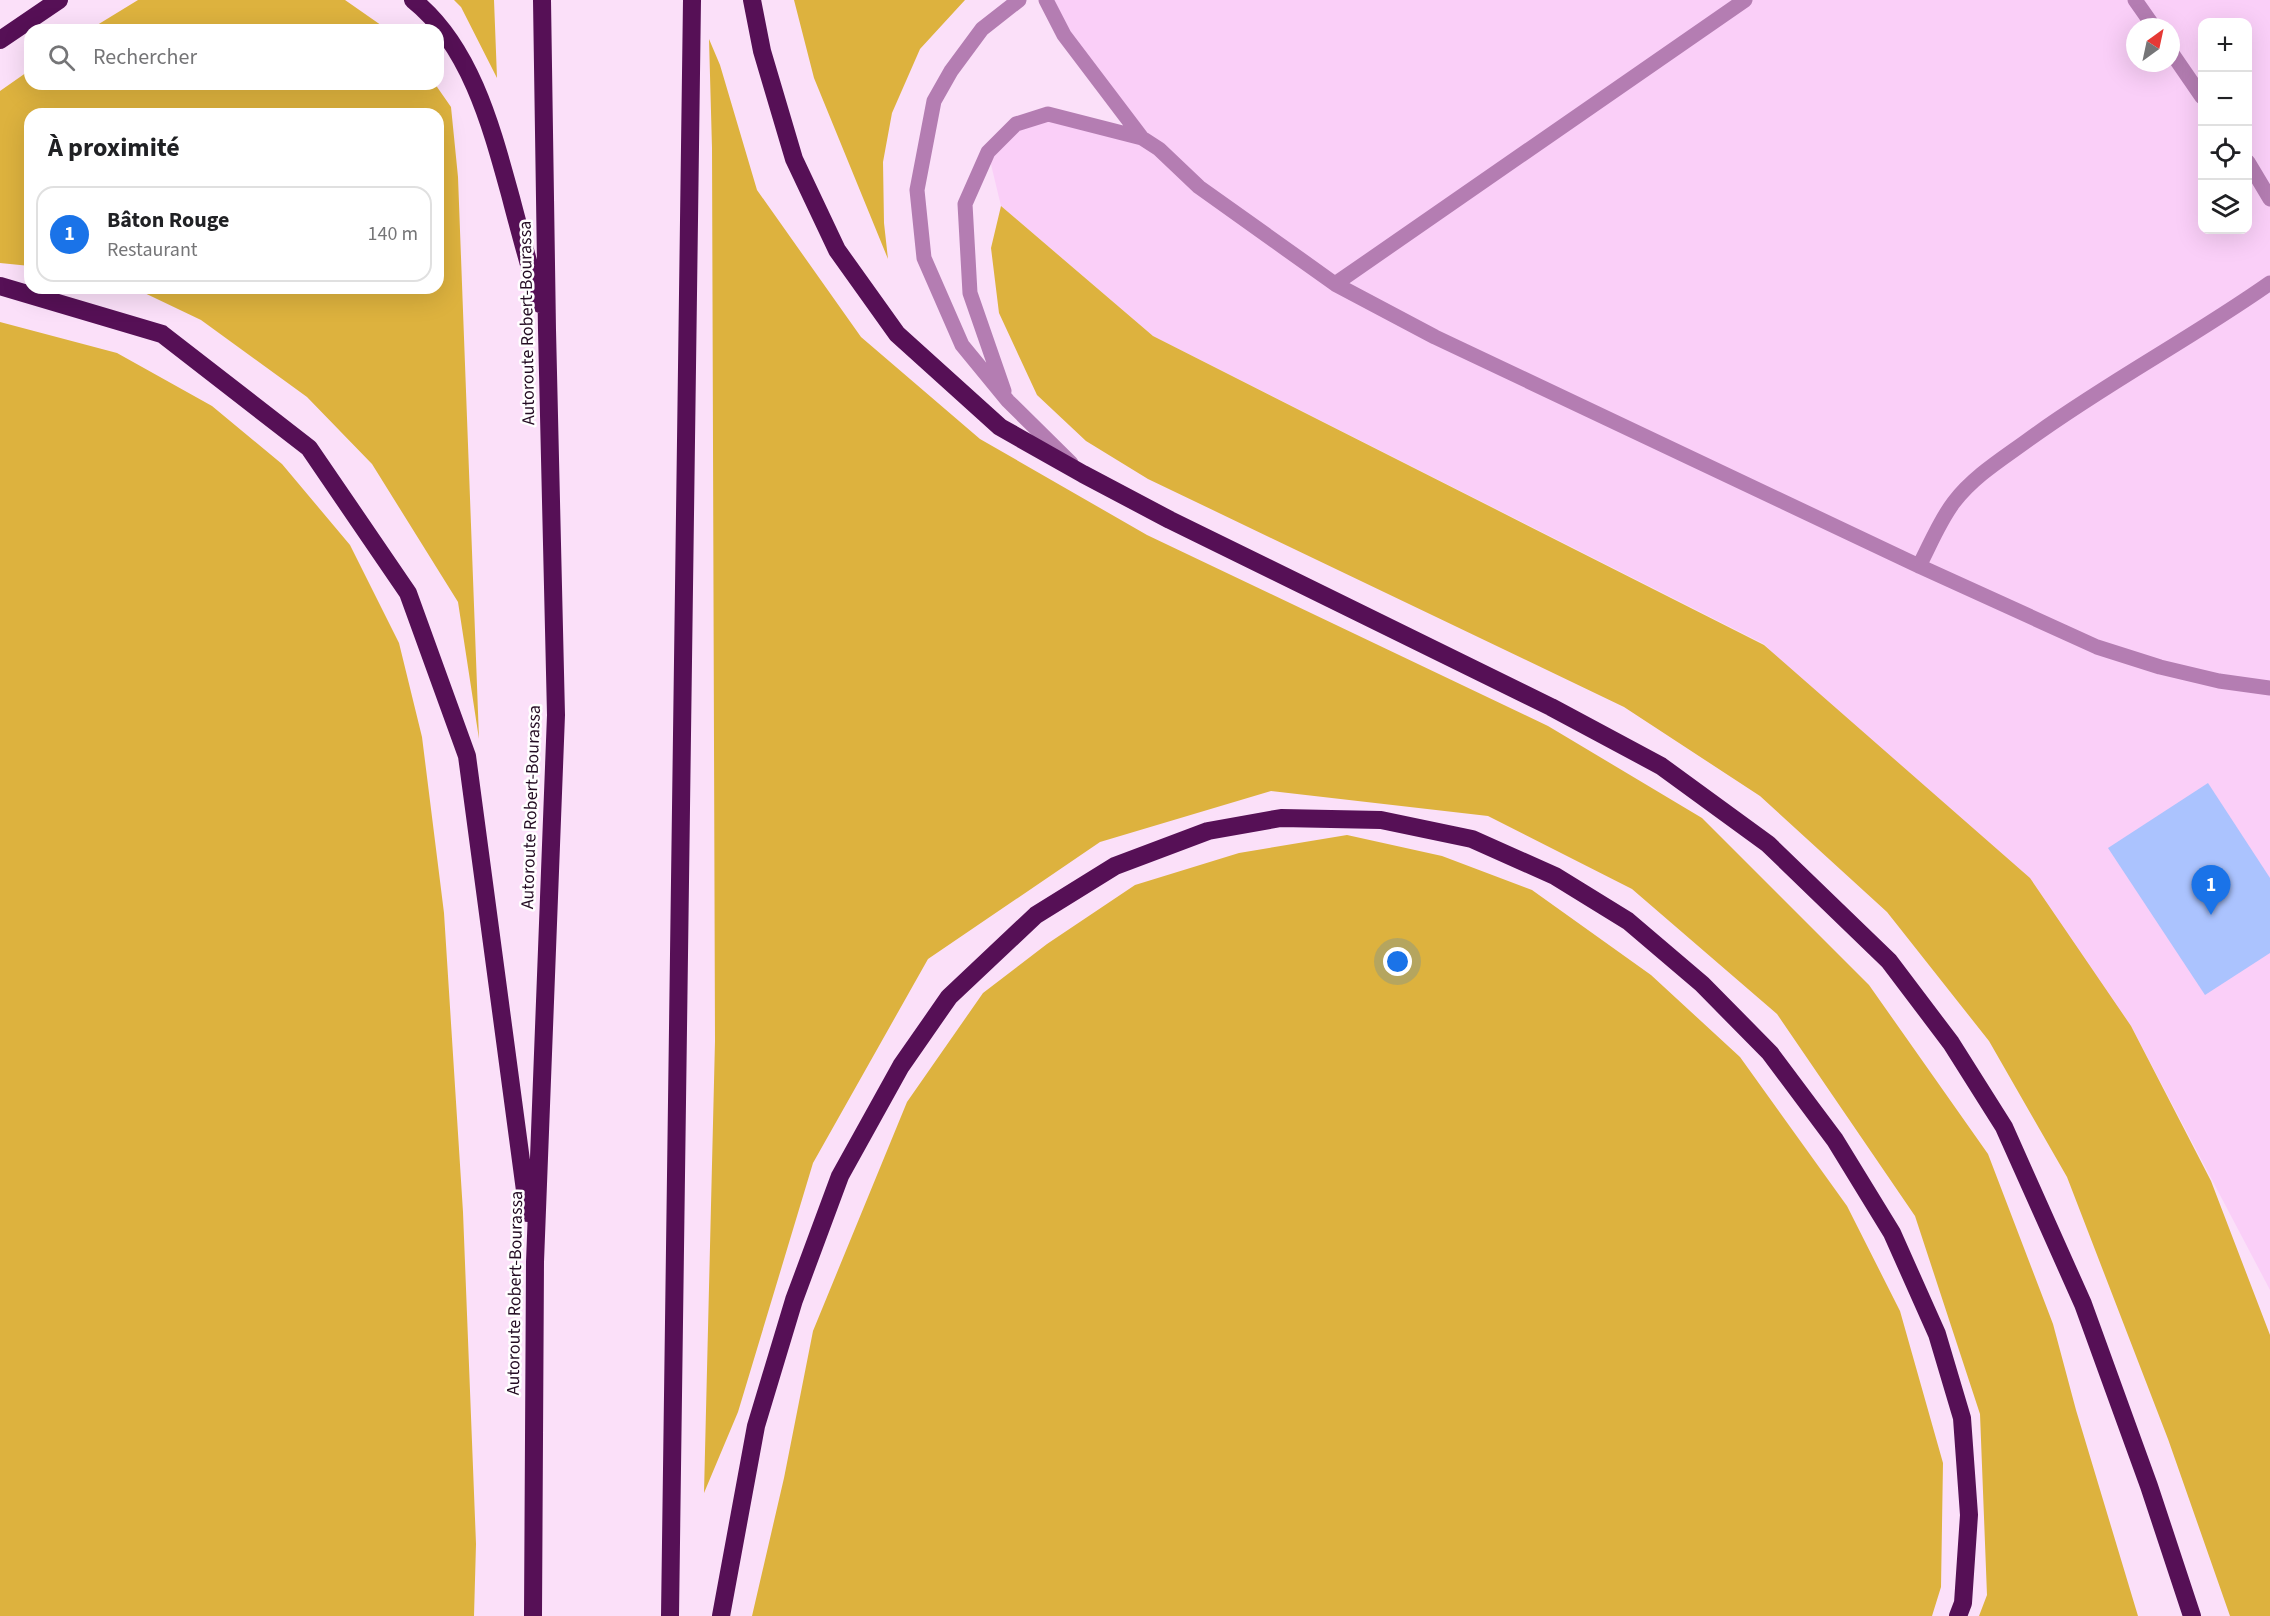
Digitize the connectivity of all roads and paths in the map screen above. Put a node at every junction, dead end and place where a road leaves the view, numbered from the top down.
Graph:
1 (59, 0) edge
2 (413, 0) edge
3 (542, 0) edge
4 (692, 0) edge
5 (752, 0) edge
6 (1019, 0) edge
7 (1046, 0) edge
8 (1744, 0) edge
9 (2135, 0) edge
10 (2148, 18) edge
11 (436, 24) edge
12 (444, 33) edge
13 (0, 40) edge
14 (2180, 65) edge
15 (2198, 91) edge
16 (1142, 138) junction
17 (2252, 170) edge
18 (2270, 199) edge
19 (2270, 283) edge
20 (1335, 284) junction
21 (0, 286) edge
22 (24, 293) edge
23 (27, 294) edge
24 (547, 330) junction
25 (1008, 401) junction
26 (1083, 474) junction
27 (1919, 566) junction
28 (2270, 688) edge
29 (535, 1262) junction
30 (533, 1616) edge
31 (670, 1616) edge
32 (721, 1616) edge
33 (1958, 1616) edge
34 (2192, 1616) edge

1 - 13 highway
2 - 11 highway
3 - 24 highway, Autoroute Robert-Bourassa
4 - 31 highway
5 - 26 highway
6 - 25 lane
7 - 16 lane
8 - 20 lane
9 - 10 lane
12 - 24 highway
14 - 15 lane
16 - 20 lane
16 - 25 lane
17 - 18 lane
19 - 27 lane
20 - 27 lane
21 - 22 highway
23 - 29 highway
24 - 29 highway, Autoroute Robert-Bourassa
25 - 26 lane
26 - 34 highway
27 - 28 lane
29 - 30 highway, Autoroute Robert-Bourassa
32 - 33 highway

